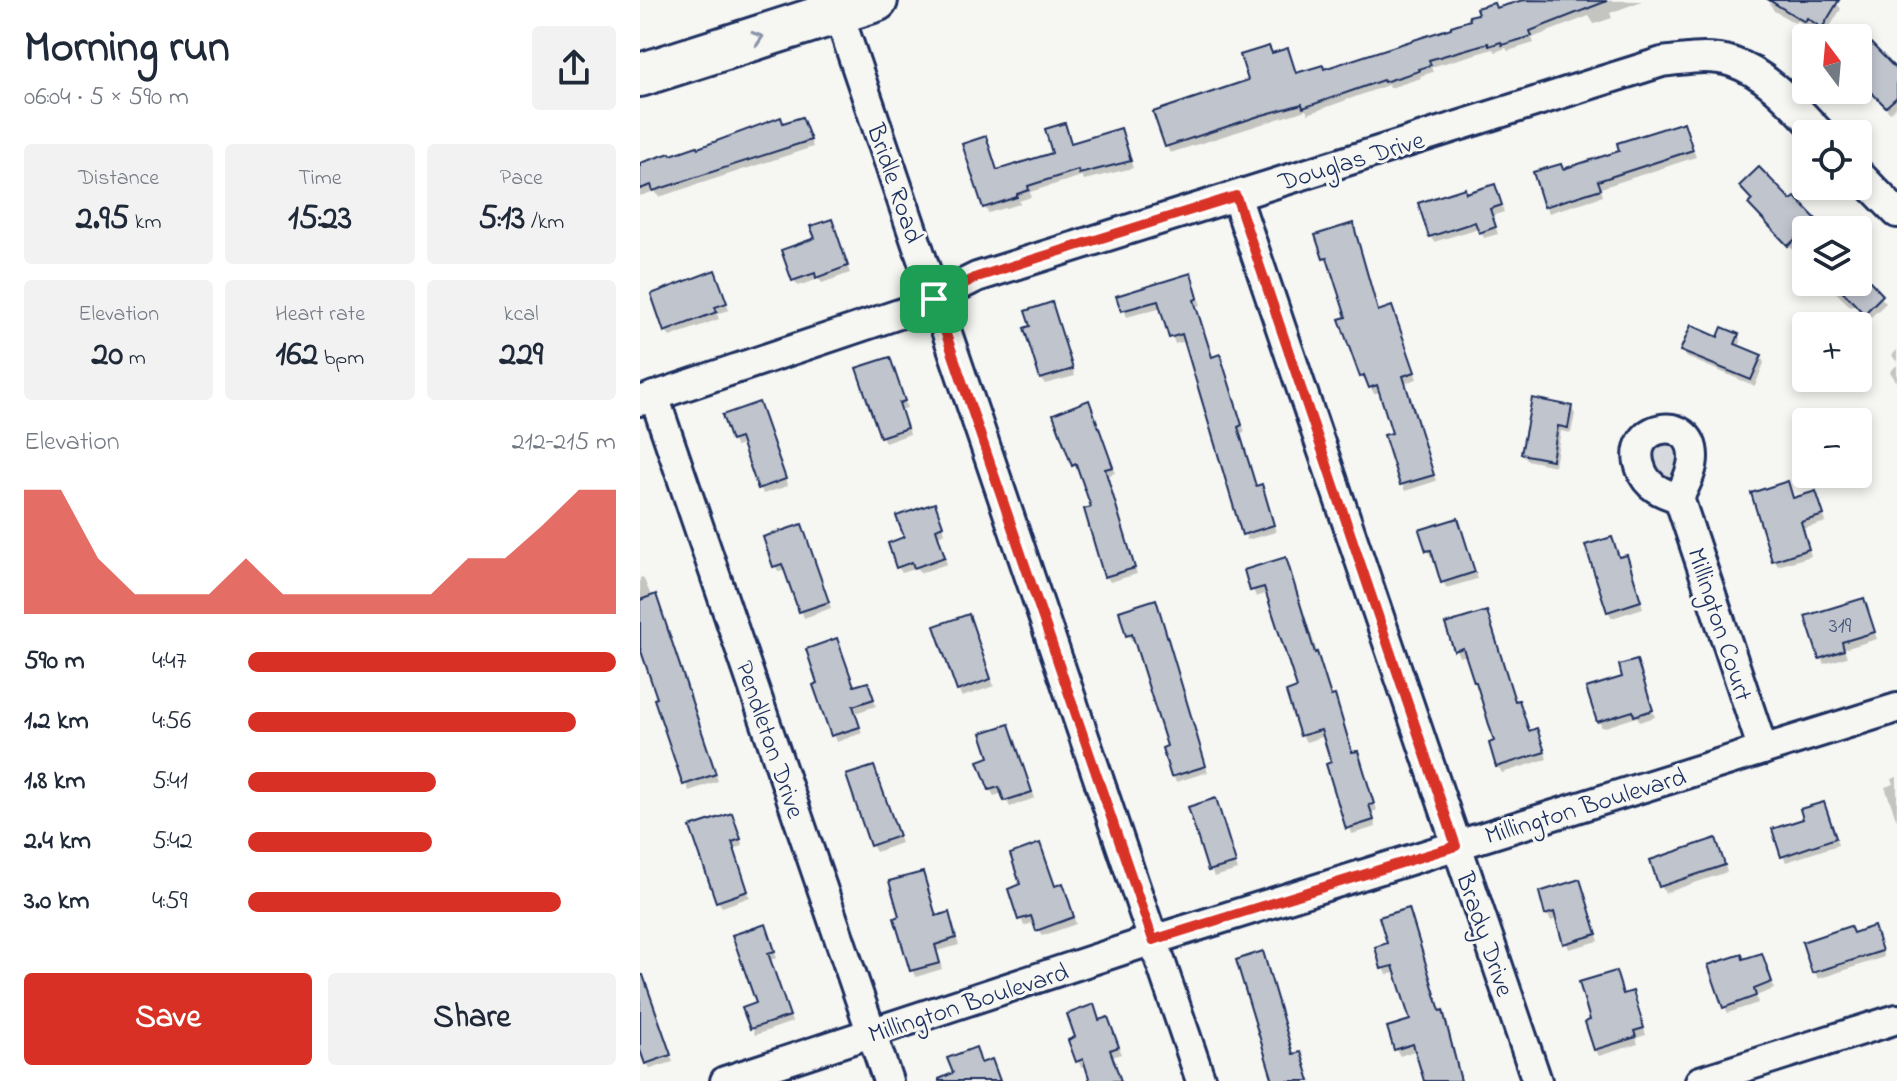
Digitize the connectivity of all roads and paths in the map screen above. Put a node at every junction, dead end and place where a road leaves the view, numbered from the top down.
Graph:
1 (857, 6) edge
2 (640, 75) edge
3 (1807, 120) edge
4 (1872, 187) edge
5 (1236, 196) junction
6 (1897, 213) edge
7 (934, 299) junction
8 (647, 398) edge
9 (1679, 498) dead end
10 (1897, 708) edge
11 (1763, 750) junction
12 (1456, 846) junction
13 (1153, 940) junction
14 (1897, 1019) edge
15 (873, 1034) junction
16 (725, 1081) edge
17 (888, 1081) edge
18 (1201, 1081) edge
19 (1537, 1081) edge
20 (1700, 1081) edge

2 -> 1 highway
1 - 7 street, Bridle Road
3 - 5 street, Douglas Drive
4 - 6 street
5 - 7 street, Douglas Drive
5 - 12 street, Brady Drive
7 - 8 street, Douglas Drive
7 - 13 street, Bridle Road
8 - 15 street, Pendleton Drive
9 - 11 street, Millington Court
10 - 11 street, Millington Boulevard
11 - 12 street, Millington Boulevard
12 - 13 street, Millington Boulevard
12 - 19 street, Brady Drive
13 - 15 street, Millington Boulevard
13 - 18 street, Bridle Road
14 - 20 street
15 - 16 street, Millington Boulevard
15 - 17 street, Pendleton Drive

